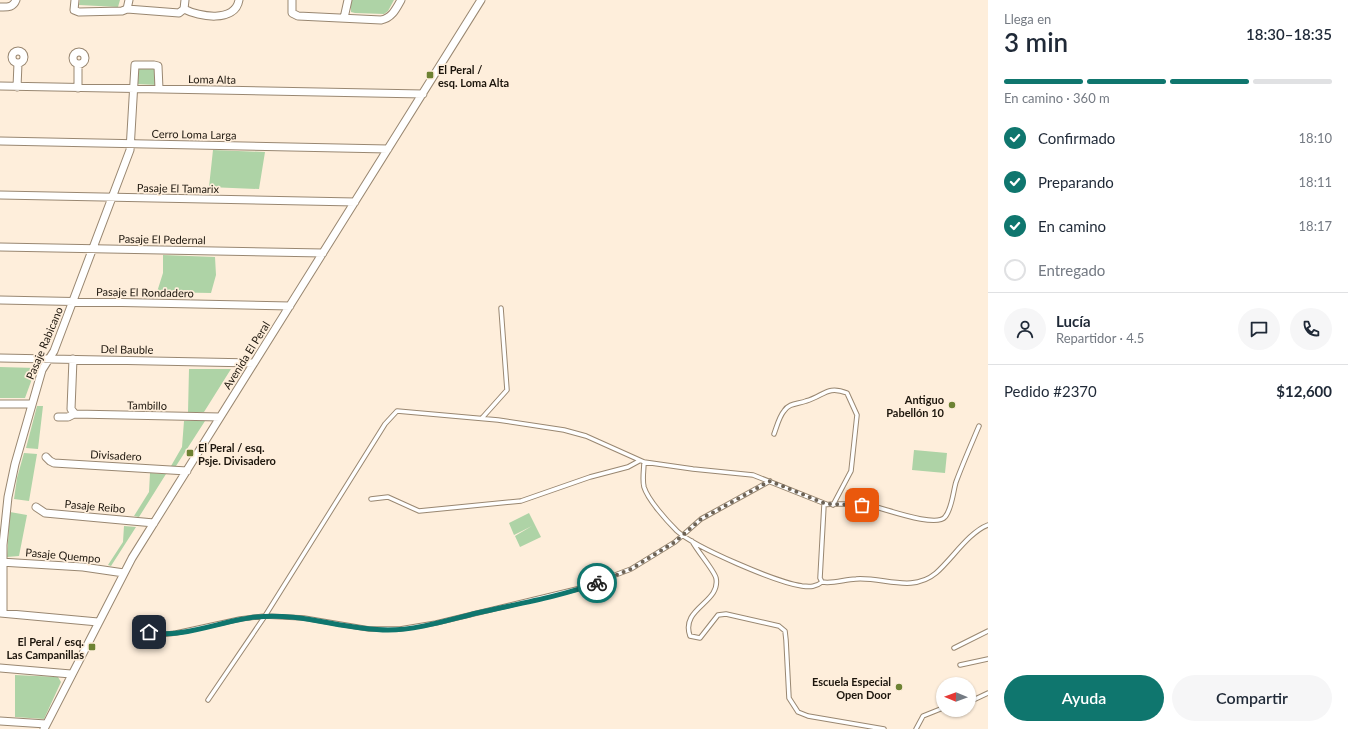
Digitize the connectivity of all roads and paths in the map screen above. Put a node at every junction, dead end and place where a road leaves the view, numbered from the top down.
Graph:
1 (16, 0) edge
2 (75, 0) edge
3 (129, 0) edge
4 (186, 0) edge
5 (239, 0) edge
6 (292, 0) edge
7 (348, 0) edge
8 (402, 0) edge
9 (481, 0) edge
10 (0, 7) edge
11 (127, 9) junction
12 (184, 9) junction
13 (344, 18) junction
14 (18, 51) dead end
15 (78, 65) dead end
16 (0, 86) edge
17 (17, 87) junction
18 (78, 88) junction
19 (133, 89) junction
20 (159, 89) junction
21 (423, 94) junction
22 (0, 141) edge
23 (131, 144) junction
24 (388, 149) junction
25 (0, 195) edge
26 (112, 197) junction
27 (355, 202) junction
28 (0, 247) edge
29 (93, 249) junction
30 (323, 253) junction
31 (0, 300) edge
32 (73, 302) junction
33 (290, 306) junction
34 (501, 308) dead end
35 (0, 358) edge
36 (49, 358) junction
37 (73, 359) junction
38 (254, 363) junction
39 (0, 404) edge
40 (32, 404) junction
41 (74, 414) junction
42 (58, 417) dead end
43 (220, 417) junction
44 (482, 418) junction
45 (979, 426) dead end
46 (774, 434) dead end
47 (46, 457) dead end
48 (639, 460) junction
49 (644, 462) junction
50 (187, 471) junction
51 (770, 481) junction
52 (371, 499) dead end
53 (826, 504) junction
54 (833, 505) junction
55 (36, 506) dead end
56 (154, 523) junction
57 (988, 525) edge
58 (683, 535) junction
59 (692, 541) junction
60 (1, 562) edge
61 (124, 573) junction
62 (822, 582) junction
63 (2, 613) edge
64 (265, 616) junction
65 (98, 622) junction
66 (988, 631) edge
67 (149, 632) dead end
68 (954, 648) dead end
69 (988, 659) edge
70 (960, 664) dead end
71 (0, 668) edge
72 (71, 674) junction
73 (988, 693) edge
74 (976, 699) edge
75 (208, 700) dead end
76 (936, 711) edge
77 (0, 721) edge
78 (45, 727) edge
79 (884, 729) edge
80 (916, 729) edge

1 - 10 street
2 - 11 street
3 - 11 street
4 - 12 street
5 - 12 street
6 - 13 street
7 - 13 street
8 - 13 street
9 - 21 street, Avenida El Peral
11 - 12 street
14 - 17 street
15 - 18 street
16 - 17 street, Loma Alta
17 - 18 street, Loma Alta
18 - 19 street, Loma Alta
19 - 20 street, Loma Alta
19 - 20 street, Pasaje Rabicano
19 - 23 street, Pasaje Rabicano
20 - 21 street, Loma Alta
21 - 24 street, Avenida El Peral
22 - 23 street, Cerro Loma Larga
23 - 24 street, Cerro Loma Larga
23 - 26 street, Pasaje Rabicano
24 - 27 street, Avenida El Peral
25 - 26 street, Pasaje El Tamarix
26 - 27 street, Pasaje El Tamarix
26 - 29 street, Pasaje Rabicano
27 - 30 street, Avenida El Peral
28 - 29 street, Pasaje El Pedernal
29 - 30 street, Pasaje El Pedernal
29 - 32 street, Pasaje Rabicano
30 - 33 street, Avenida El Peral
31 - 32 street, Pasaje El Rondadero
32 - 33 street, Pasaje El Rondadero
32 - 36 street, Pasaje Rabicano
33 - 38 street, Avenida El Peral
34 - 44 lane
35 - 36 street, Del Bauble
36 - 37 street, Del Bauble
36 - 40 street, Pasaje Rabicano
37 - 38 street, Del Bauble
37 - 41 street
38 - 43 street, Avenida El Peral
39 - 40 street
40 - 60 street, Pasaje Rabicano
41 - 42 street, Tambillo
41 - 43 street, Tambillo
43 - 50 street, Avenida El Peral
44 - 48 lane
44 - 64 lane
45 - 54 lane
46 - 54 lane
47 - 50 street, Divisadero
48 - 49 lane
48 - 52 lane
49 - 51 lane
49 - 58 lane
50 - 56 street, Avenida El Peral
51 - 53 lane
51 - 58 lane
53 - 54 lane
53 - 62 lane
55 - 56 street, Pasaje Reibo
56 - 61 street, Avenida El Peral
57 - 62 lane
58 - 59 lane
58 - 64 lane
59 - 62 lane
59 - 79 lane
60 - 61 street, Pasaje Quempo
60 - 63 street, Pasaje Rabicano
61 - 65 street, Avenida El Peral
63 - 65 street
64 - 67 lane
64 - 75 lane
65 - 72 street, Avenida El Peral
66 - 68 lane
69 - 70 lane
71 - 72 street
72 - 78 street, Avenida El Peral
73 - 74 lane
76 - 80 lane
77 - 78 street

